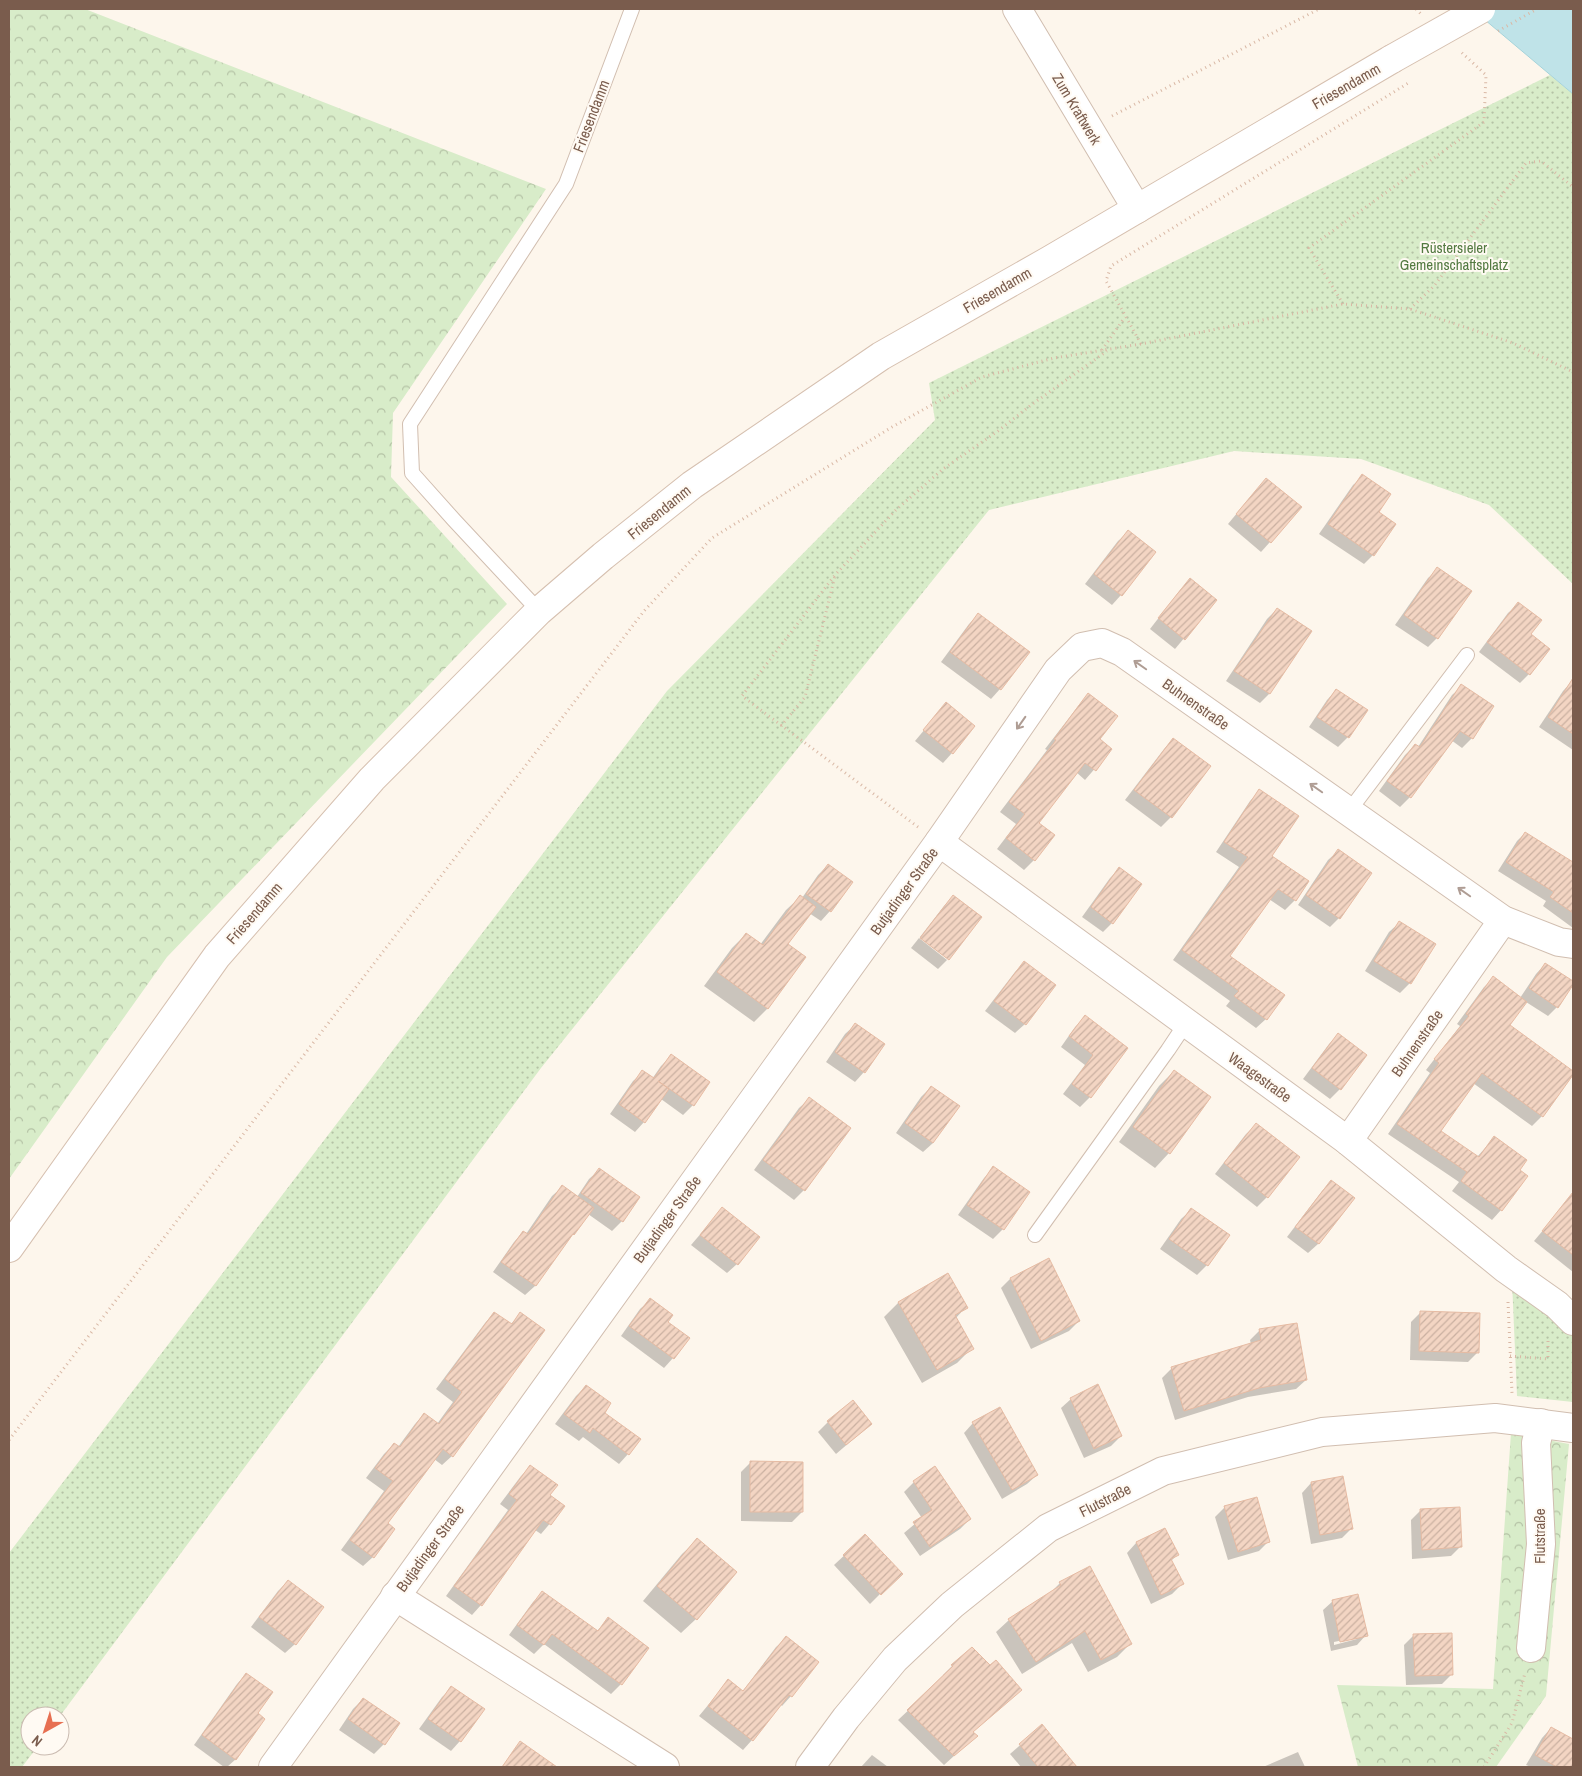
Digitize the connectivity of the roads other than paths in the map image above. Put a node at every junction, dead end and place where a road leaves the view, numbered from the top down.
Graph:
1 (632, 9) edge
2 (1017, 9) edge
3 (1481, 9) edge
4 (1137, 209) junction
5 (539, 611) junction
6 (1467, 655) dead end
7 (1349, 811) junction
8 (939, 842) junction
9 (1503, 920) junction
10 (1573, 944) edge
11 (1186, 1023) junction
12 (1348, 1141) junction
13 (1034, 1236) dead end
14 (9, 1248) edge
15 (1573, 1321) edge
16 (1541, 1423) junction
17 (1573, 1428) edge
18 (395, 1596) junction
19 (1531, 1648) road end
20 (273, 1767) edge
21 (665, 1767) edge
22 (810, 1767) edge

1 - 5 lane, Friesendamm
2 - 4 street, Zum Kraftwerk
3 - 4 street, Friesendamm, bridge
4 - 5 street, Friesendamm
5 - 14 street, Friesendamm
6 - 7 lane
7 -> 8 street, Buhnenstraße
9 -> 7 street, Buhnenstraße
8 - 11 street, Waagestraße
8 - 18 street, Butjadinger Straße
9 - 10 street, Buhnenstraße
9 - 12 street, Buhnenstraße
11 - 12 street, Waagestraße
11 - 13 lane
12 - 15 street, Waagestraße
16 - 17 street
16 - 19 street, Flutstraße
16 - 22 street, Flutstraße
18 - 20 street, Butjadinger Straße
18 - 21 street, Butjadinger Straße

